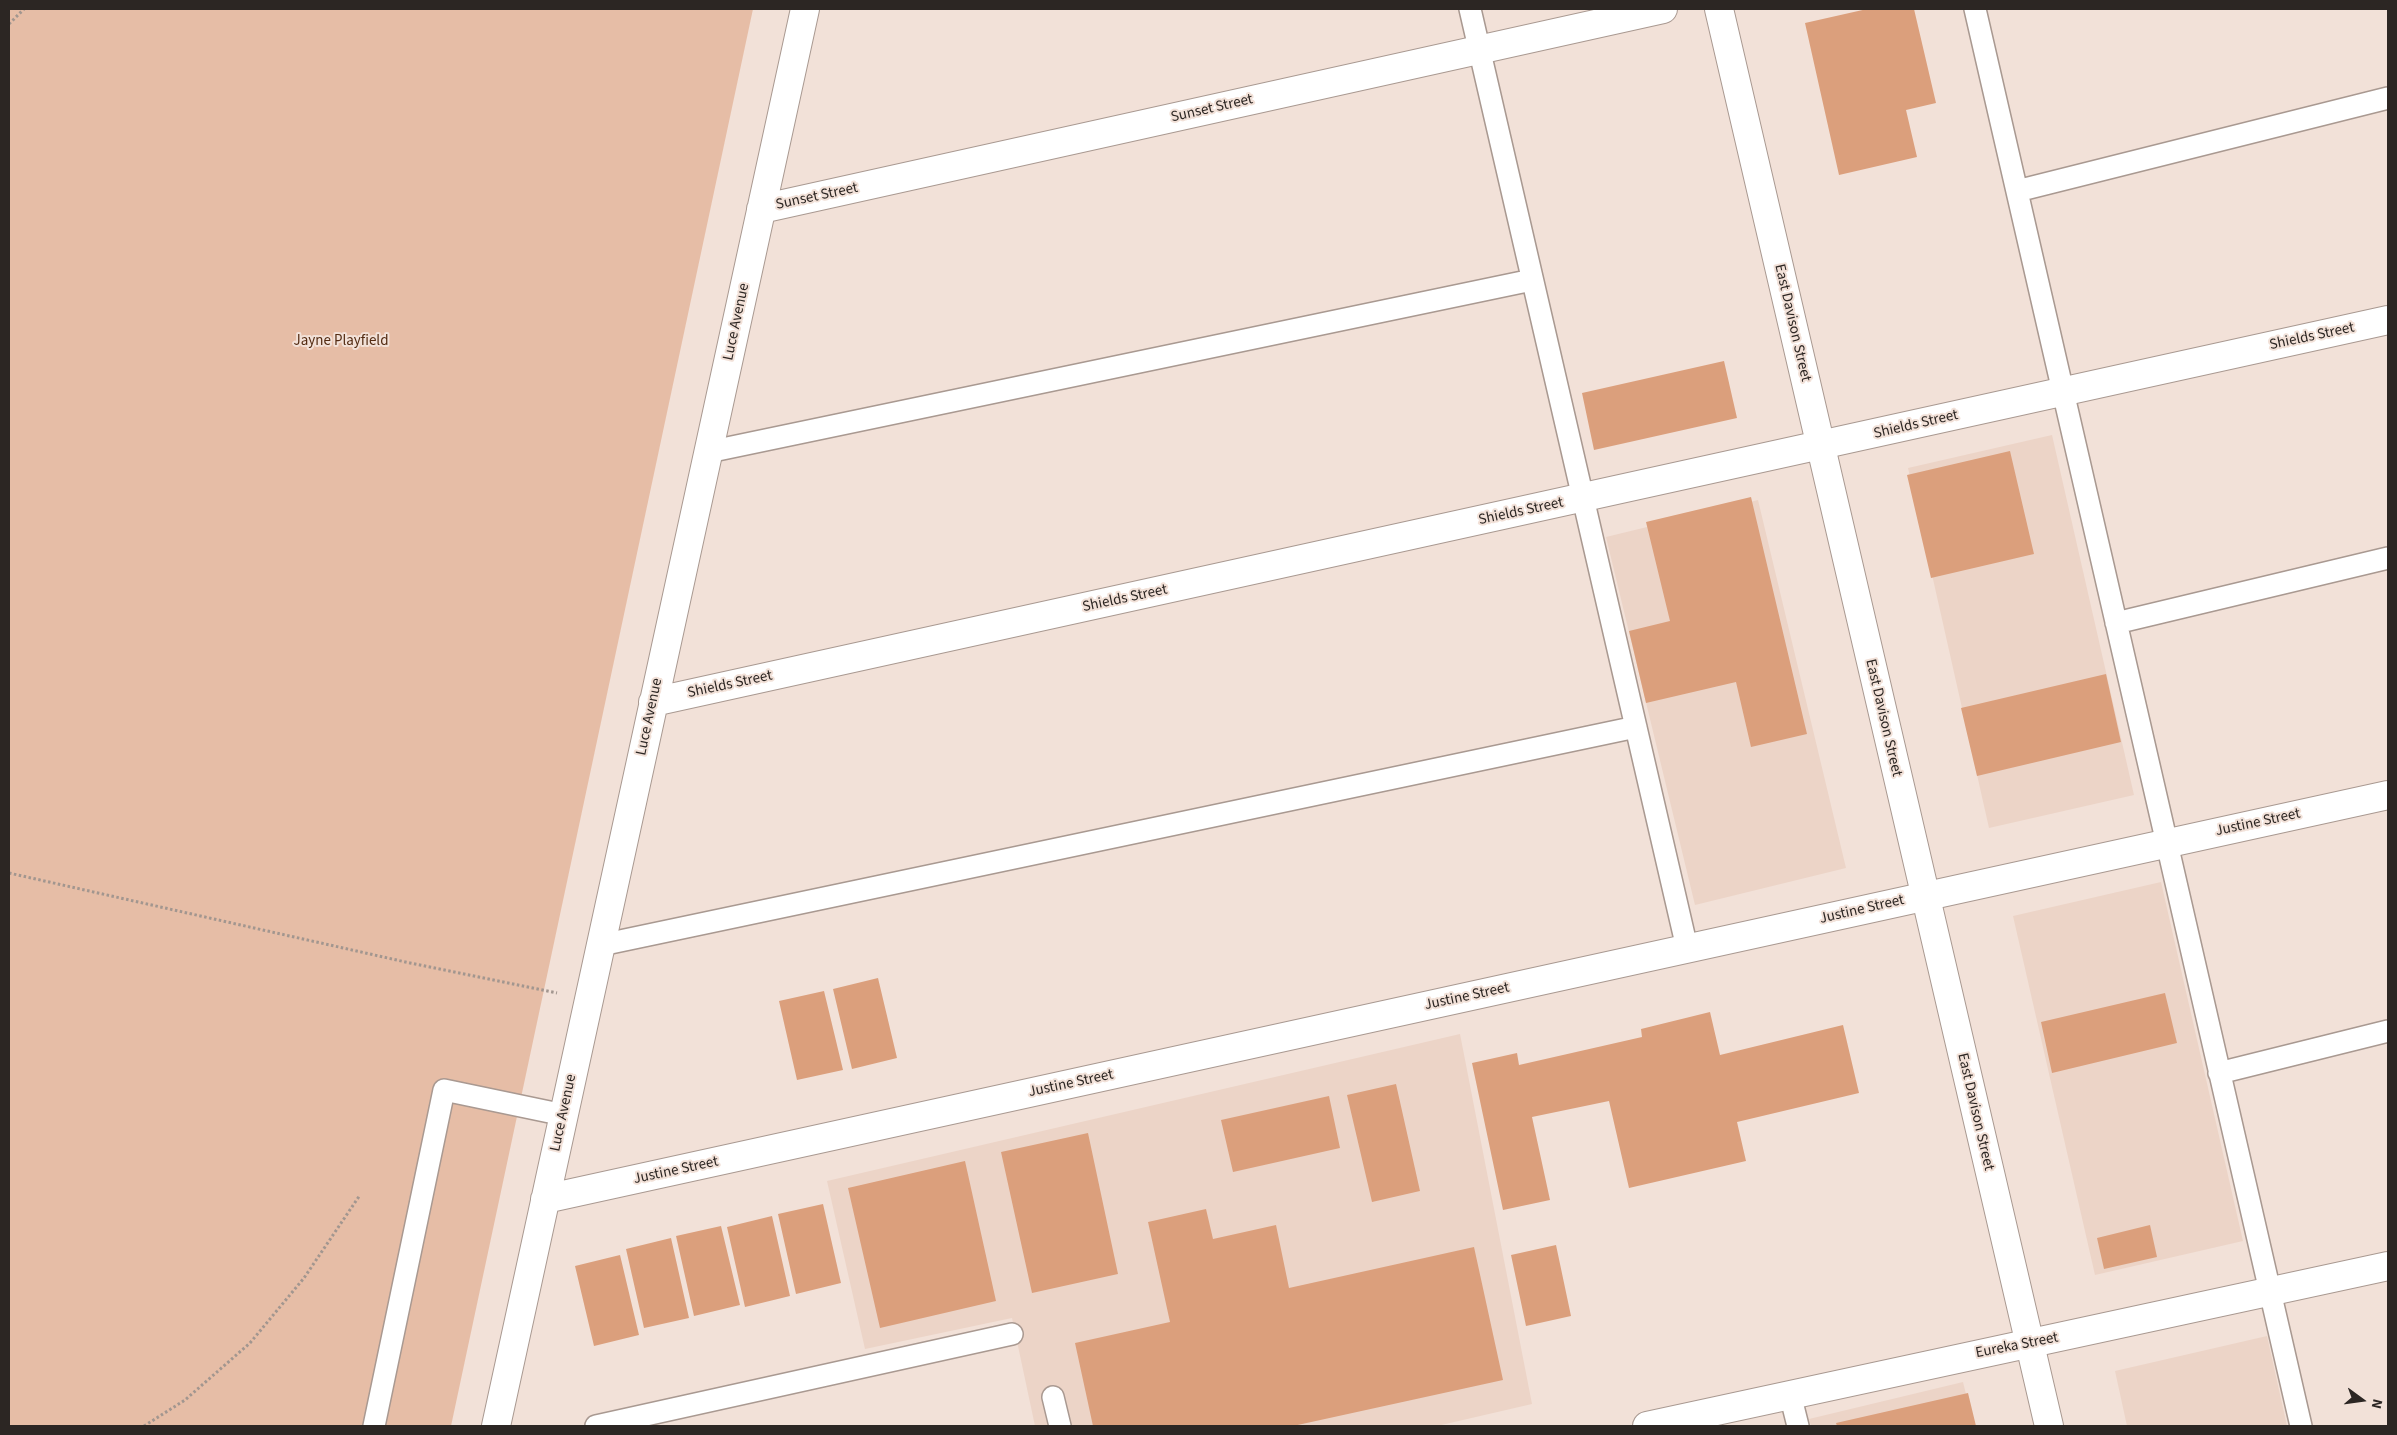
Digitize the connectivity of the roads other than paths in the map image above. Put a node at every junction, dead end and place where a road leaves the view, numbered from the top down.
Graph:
1 (805, 9) edge
2 (1470, 9) edge
3 (1664, 9) edge
4 (1719, 9) edge
5 (1975, 9) edge
6 (1479, 50) junction
7 (2388, 98) edge
8 (2017, 191) junction
9 (761, 209) junction
10 (1532, 280) junction
11 (2388, 320) edge
12 (2063, 392) junction
13 (1820, 446) junction
14 (708, 452) junction
15 (1583, 498) junction
16 (2388, 558) edge
17 (2116, 623) junction
18 (653, 702) junction
19 (1636, 727) junction
20 (2388, 795) edge
21 (2166, 843) junction
22 (1924, 896) junction
23 (602, 945) junction
24 (1687, 948) junction
25 (2388, 1031) edge
26 (2219, 1073) junction
27 (564, 1115) junction
28 (545, 1200) junction
29 (2388, 1266) edge
30 (2268, 1292) junction
31 (1012, 1334) dead end
32 (2030, 1344) junction
33 (1790, 1394) junction
34 (1053, 1397) dead end
35 (374, 1426) edge
36 (496, 1426) edge
37 (596, 1426) edge
38 (1060, 1426) edge
39 (1646, 1426) edge
40 (1798, 1426) edge
41 (2049, 1426) edge
42 (2301, 1426) edge

1 - 9 street, Luce Avenue
2 - 6 lane
3 - 6 street, Sunset Street
4 - 13 street, East Davison Street
5 - 8 lane
6 - 9 street, Sunset Street
6 - 10 lane
7 - 8 lane
8 - 12 lane
9 - 14 street, Luce Avenue
10 - 14 lane
10 - 15 lane
11 - 12 street, Shields Street
12 - 13 street, Shields Street
12 - 17 lane
13 - 15 street, Shields Street
13 - 22 street, East Davison Street
14 - 18 street, Luce Avenue
15 - 18 street, Shields Street
15 - 19 lane
16 - 17 lane
17 - 21 lane
18 - 23 street, Luce Avenue
19 - 23 lane
19 - 24 lane
20 - 21 street, Justine Street
21 - 22 street, Justine Street
21 - 26 lane
22 - 24 street, Justine Street
22 - 32 street, East Davison Street
23 - 27 street, Luce Avenue
24 - 28 street, Justine Street
25 - 26 lane
26 - 30 lane
27 - 28 street, Luce Avenue
27 - 35 lane
28 - 36 street, Luce Avenue
29 - 30 street, Eureka Street
30 - 32 street, Eureka Street
30 - 42 lane
31 - 37 lane
32 - 33 street, Eureka Street
32 - 41 street, East Davison Street
33 - 39 street, Eureka Street
33 - 40 lane
34 - 38 lane

